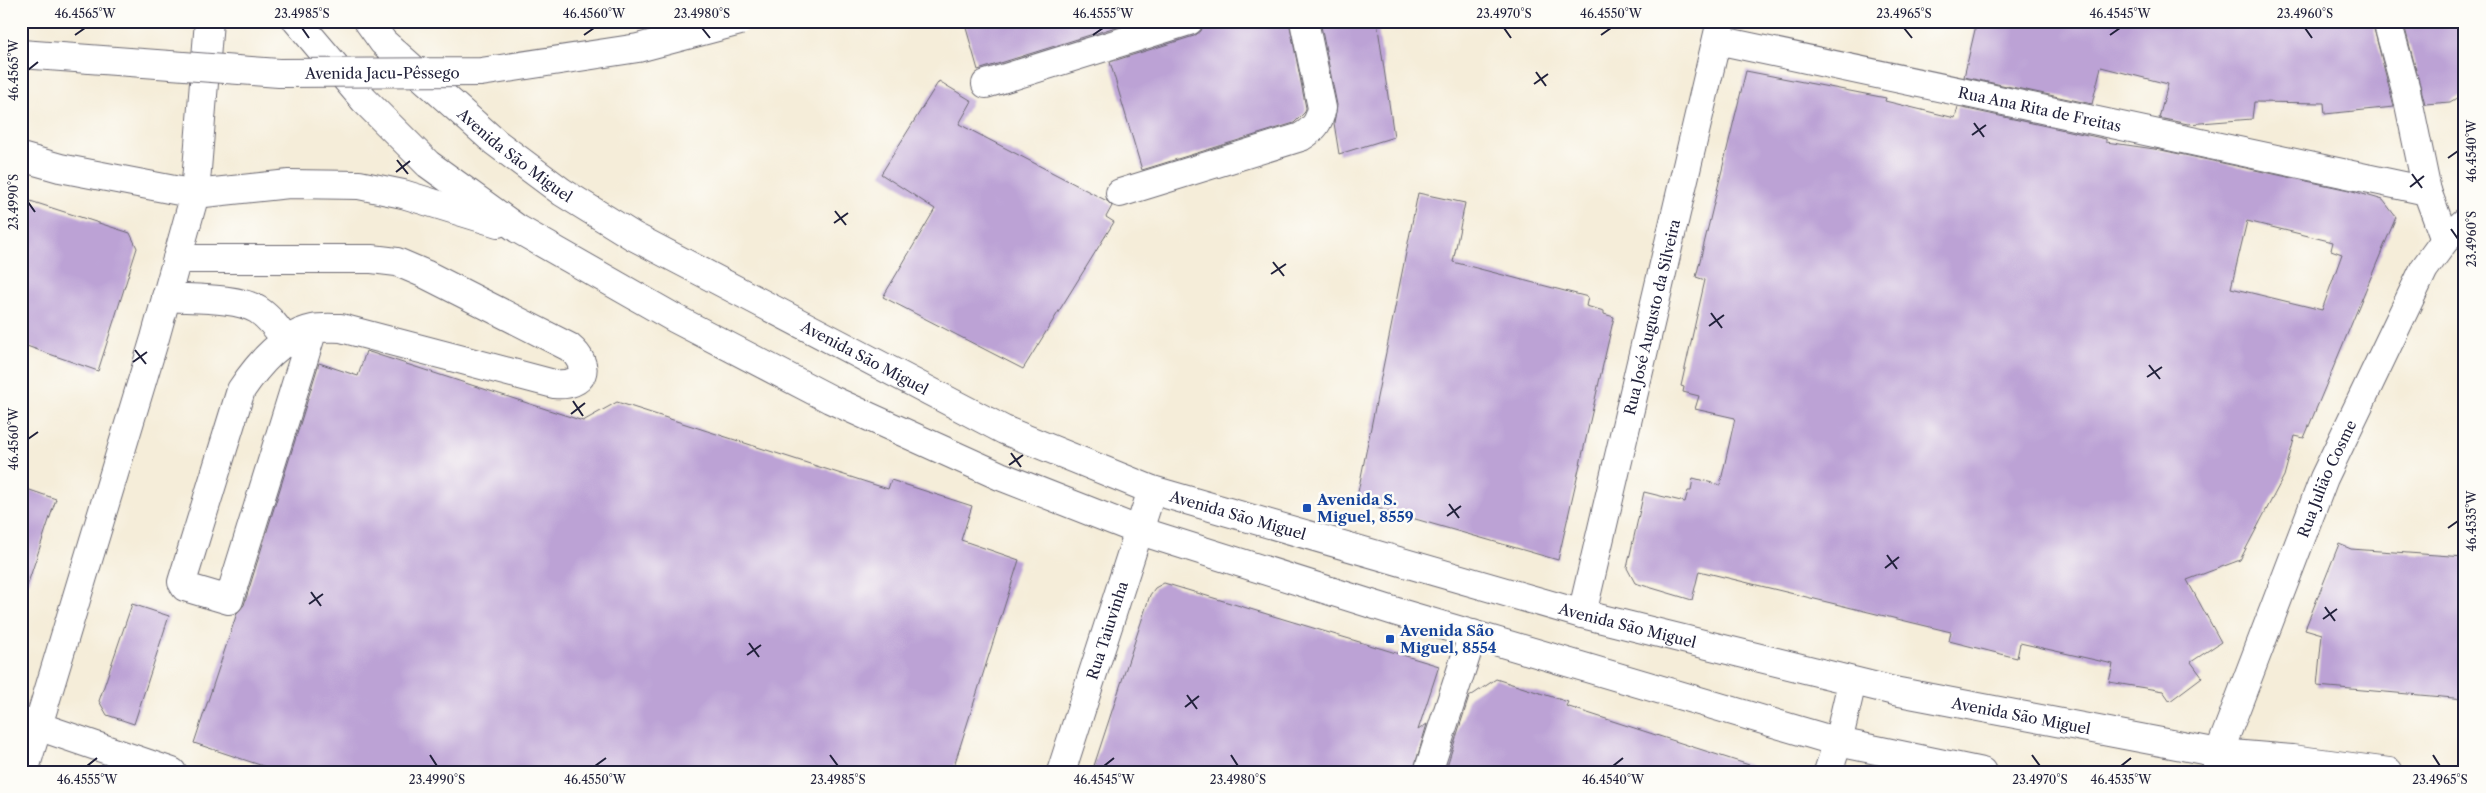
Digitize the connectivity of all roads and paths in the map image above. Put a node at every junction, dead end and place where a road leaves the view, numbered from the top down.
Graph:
1 (209, 21) edge
2 (297, 21) edge
3 (368, 21) edge
4 (740, 21) edge
5 (1189, 21) edge
6 (1304, 21) edge
7 (2387, 21) edge
8 (1719, 30) edge
9 (21, 54) edge
10 (986, 84) dead end
11 (21, 157) edge
12 (2427, 191) junction
13 (1120, 193) dead end
14 (195, 194) junction
15 (2465, 222) edge
16 (518, 229) junction
17 (2445, 240) junction
18 (177, 259) junction
19 (166, 297) junction
20 (313, 329) junction
21 (286, 341) junction
22 (1152, 490) junction
23 (1140, 531) junction
24 (1582, 614) junction
25 (1473, 634) junction
26 (1852, 682) junction
27 (30, 724) edge
28 (1838, 742) junction
29 (2218, 762) edge
30 (24, 772) edge
31 (172, 772) edge
32 (1061, 772) edge
33 (1428, 772) edge
34 (1828, 772) edge
35 (1982, 772) edge
36 (2389, 772) edge

1 - 14 main road
2 - 16 main road
3 - 22 main road, Avenida São Miguel
4 - 9 main road, Avenida Jacu-Pêssego, bridge
5 - 10 main road
6 - 13 main road
7 - 12 main road
8 - 12 main road, Rua Ana Rita de Freitas
8 - 24 main road, Rua José Augusto da Silveira
11 - 14 main road
12 - 17 main road
14 - 16 main road
14 - 18 main road
15 - 17 main road, Rua Julião Cosme
16 - 23 main road
17 - 29 main road, Rua Julião Cosme
18 - 19 main road
18 - 20 main road
19 - 21 main road
19 - 27 main road
20 - 21 main road
20 - 21 main road
22 - 23 main road, Rua Taiuvinha
22 - 24 main road, Avenida São Miguel
23 - 25 main road
23 - 32 main road, Rua Taiuvinha
24 - 26 main road, Avenida São Miguel
25 - 28 main road
25 - 33 main road
26 - 28 main road
26 - 29 main road, Avenida São Miguel
27 - 30 main road
27 - 31 main road
28 - 34 main road
28 - 35 main road
29 - 36 main road, Avenida São Miguel

